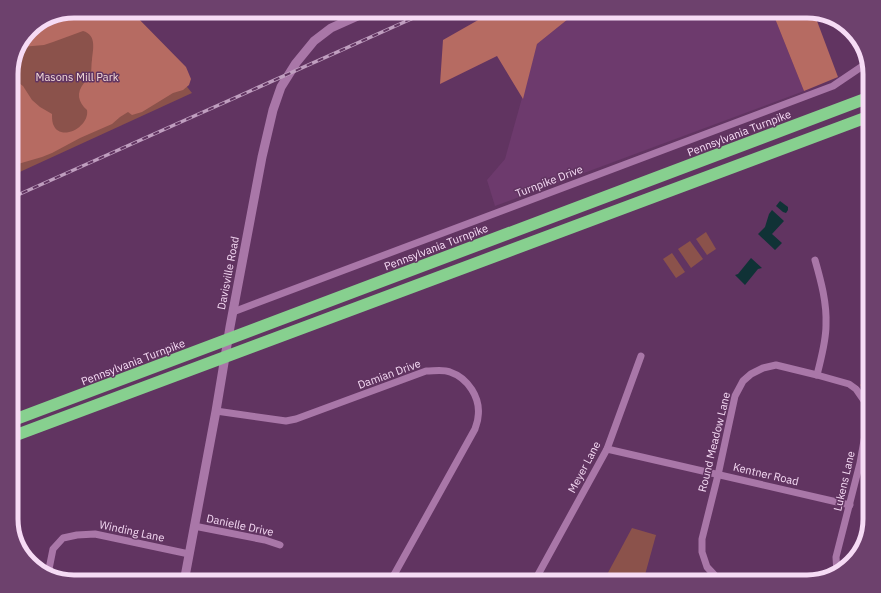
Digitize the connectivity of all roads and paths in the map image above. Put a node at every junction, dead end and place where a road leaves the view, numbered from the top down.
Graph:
1 (353, 18) edge
2 (863, 66) edge
3 (863, 100) edge
4 (863, 119) edge
5 (815, 260) dead end
6 (233, 312) junction
7 (641, 356) dead end
8 (817, 375) junction
9 (863, 399) edge
10 (216, 411) junction
11 (18, 418) edge
12 (18, 434) edge
13 (863, 446) edge
14 (607, 449) junction
15 (718, 475) junction
16 (850, 505) junction
17 (194, 526) junction
18 (280, 545) dead end
19 (189, 554) junction
20 (837, 567) edge
21 (49, 569) edge
22 (185, 575) edge
23 (394, 575) edge
24 (538, 575) edge
25 (714, 575) edge

1 - 6 street, Davisville Road
2 - 6 street, Turnpike Drive
3 - 11 highway, Pennsylvania Turnpike
4 - 12 highway
5 - 8 street
6 - 10 street, Davisville Road
7 - 14 street, Meyer Lane
8 - 9 street, Lukens Lane
8 - 15 street, Round Meadow Lane
10 - 17 street, Davisville Road
10 - 23 street, Damian Drive
13 - 16 street, Lukens Lane
14 - 15 street, Kentner Road
14 - 24 street, Meyer Lane
15 - 16 street, Kentner Road
15 - 25 street, Round Meadow Lane
16 - 20 street, Lukens Lane
17 - 18 street, Danielle Drive
17 - 19 street, Davisville Road
19 - 21 street, Winding Lane
19 - 22 street, Davisville Road

